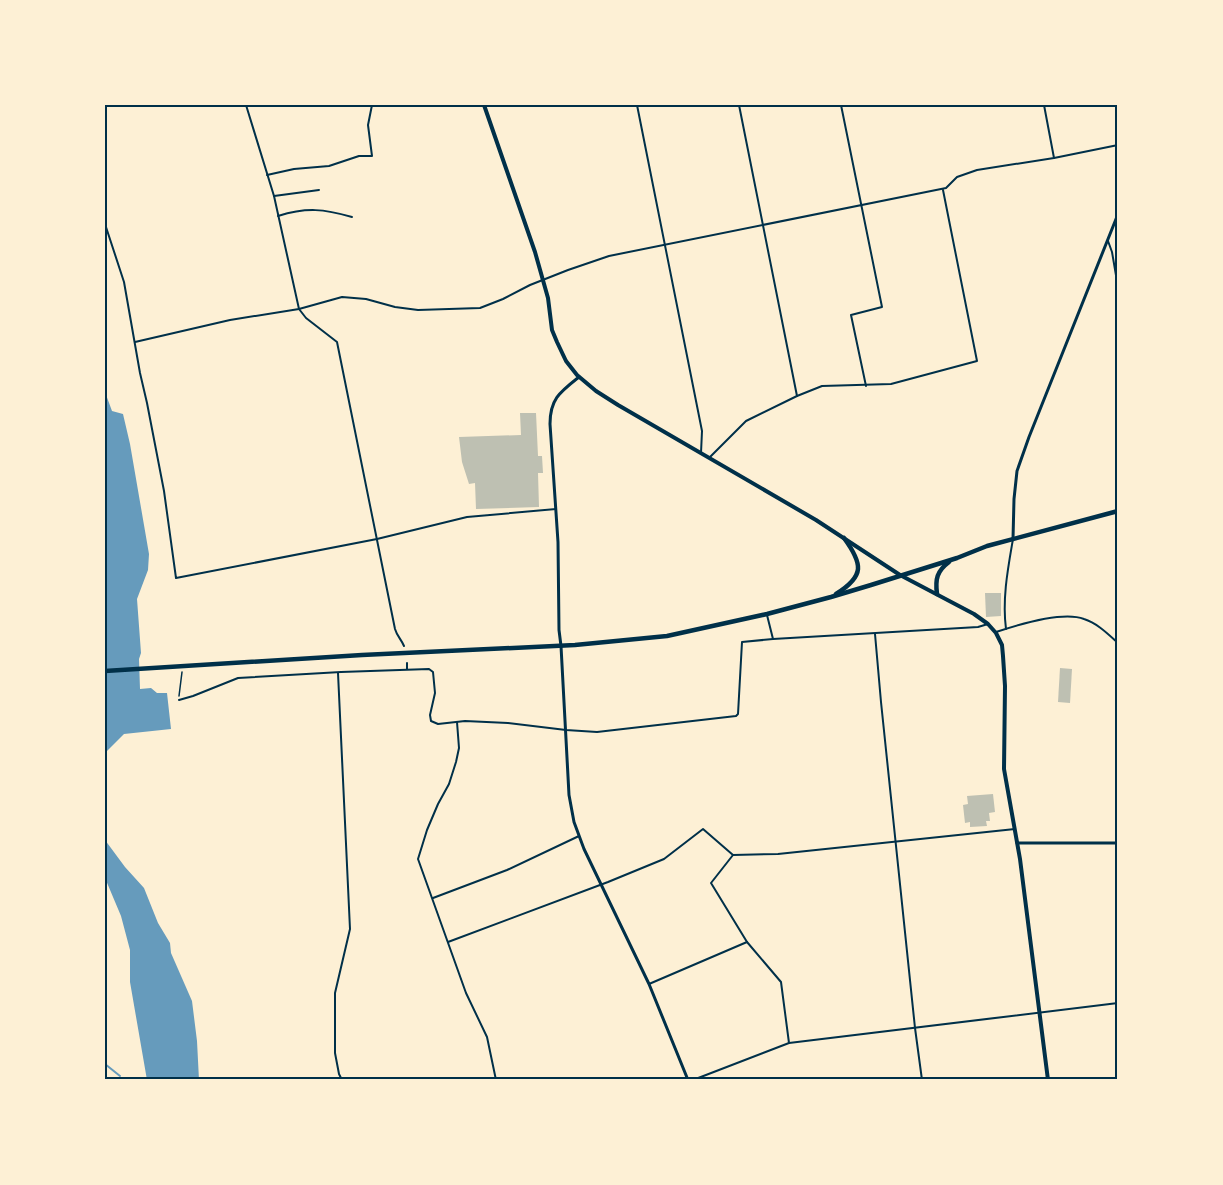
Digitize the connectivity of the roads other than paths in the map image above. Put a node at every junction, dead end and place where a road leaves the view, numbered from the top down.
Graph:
1 (246, 105) edge
2 (372, 105) edge
3 (484, 105) edge
4 (637, 105) edge
5 (740, 105) edge
6 (841, 105) edge
7 (1044, 105) edge
8 (1118, 145) edge
9 (1054, 158) junction
10 (267, 175) junction
11 (943, 189) junction
12 (319, 190) dead end
13 (274, 196) junction
14 (861, 206) junction
15 (1118, 214) edge
16 (278, 216) junction
17 (352, 217) dead end
18 (105, 224) edge
19 (763, 225) junction
20 (1108, 241) junction
21 (665, 245) junction
22 (543, 280) junction
23 (1118, 287) edge
24 (299, 309) junction
25 (135, 342) junction
26 (579, 377) junction
27 (866, 386) junction
28 (797, 396) junction
29 (701, 453) junction
30 (709, 458) junction
31 (556, 510) junction
32 (1118, 511) edge
33 (844, 538) junction
34 (377, 539) junction
35 (1012, 539) junction
36 (957, 558) junction
37 (900, 575) junction
38 (937, 594) junction
39 (831, 597) junction
40 (767, 614) junction
41 (988, 624) junction
42 (1006, 629) junction
43 (996, 633) junction
44 (875, 634) junction
45 (773, 639) junction
46 (1118, 643) edge
47 (404, 646) dead end
48 (561, 646) junction
49 (406, 663) dead end
50 (407, 669) junction
51 (105, 670) edge
52 (338, 673) junction
53 (179, 700) road end
54 (457, 722) junction
55 (566, 730) junction
56 (1015, 829) junction
57 (579, 836) junction
58 (896, 842) junction
59 (1017, 843) junction
60 (1118, 843) edge
61 (733, 855) junction
62 (600, 884) junction
63 (432, 898) junction
64 (448, 942) junction
65 (747, 942) junction
66 (649, 984) junction
67 (1118, 1003) edge
68 (1040, 1013) junction
69 (915, 1028) junction
70 (789, 1043) junction
71 (342, 1080) edge
72 (496, 1080) edge
73 (688, 1080) edge
74 (693, 1080) edge
75 (922, 1080) edge
76 (1048, 1080) edge

1 - 10 street
2 - 10 street
3 - 22 main road
4 - 21 street
5 - 19 street
6 - 14 street
7 - 9 street
8 - 9 street
9 - 11 street
10 - 13 street
11 - 14 street
11 - 27 street
12 - 13 street
13 - 16 street
14 - 19 street
14 - 27 street
15 - 20 street
16 - 17 street
16 - 24 street
18 - 25 street
19 - 21 street
19 - 28 street
20 - 23 street
20 - 35 street
21 - 22 street
21 - 29 street
22 - 24 street
22 - 26 main road
24 - 25 street
24 - 34 street
25 - 34 street
26 - 29 main road
26 - 31 street
27 - 28 street
28 - 30 street
29 - 30 main road
30 - 33 main road
31 - 34 street
31 - 48 street
32 - 35 highway
33 - 37 main road
33 - 39 highway
34 - 47 street
35 - 36 highway
35 - 42 street
36 - 37 highway
36 - 38 highway
37 - 38 main road
37 - 39 highway
38 - 41 main road
39 - 40 highway
40 - 45 street
40 - 48 highway
41 - 43 main road
41 - 44 street
42 - 43 street
42 - 46 street
43 - 56 main road
44 - 45 street
44 - 58 street
45 - 55 street
48 - 51 highway
48 - 55 street
49 - 50 street
50 - 52 street
50 - 54 street
52 - 53 street
52 - 71 street
54 - 55 street
54 - 63 street
55 - 57 street
56 - 58 street
56 - 59 main road
57 - 62 street
57 - 63 street
58 - 61 street
58 - 69 street
59 - 60 street
59 - 68 main road
61 - 62 street
61 - 65 street
62 - 64 street
62 - 66 street
63 - 64 street
64 - 72 street
65 - 66 street
65 - 70 street
66 - 73 street
67 - 68 street
68 - 69 street
68 - 76 main road
69 - 70 street
69 - 75 street
70 - 74 street

